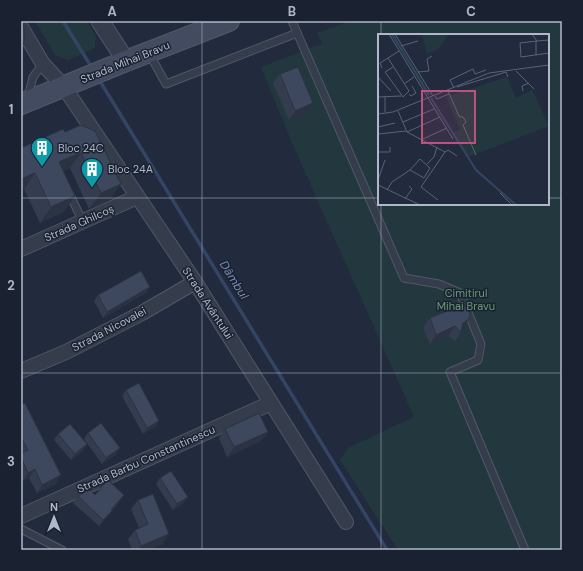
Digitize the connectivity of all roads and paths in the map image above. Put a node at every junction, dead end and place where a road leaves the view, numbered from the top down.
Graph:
1 (100, 21) edge
2 (229, 21) edge
3 (292, 21) edge
4 (21, 27) edge
5 (297, 33) junction
6 (149, 52) junction
7 (126, 61) junction
8 (43, 64) junction
9 (69, 84) junction
10 (24, 103) edge
11 (64, 184) edge
12 (137, 197) junction
13 (83, 222) junction
14 (21, 249) edge
15 (195, 282) junction
16 (21, 371) edge
17 (271, 403) junction
18 (21, 516) edge
19 (346, 522) dead end
20 (21, 529) edge
21 (62, 550) edge
22 (525, 550) edge

1 - 7 street
2 - 6 main road, Strada Mihai Bravu
3 - 5 lane
4 - 8 street, Strada Avântului
5 - 6 lane
5 - 22 lane
6 - 7 main road, Strada Mihai Bravu
7 - 9 main road, Strada Mihai Bravu
8 - 9 street, Strada Avântului
8 - 10 lane
9 - 10 main road, Strada Mihai Bravu
9 - 12 street, Strada Avântului
11 - 13 lane
12 - 13 street, Strada Ghilcoș
12 - 15 street, Strada Avântului
13 - 14 street, Strada Ghilcoș
15 - 16 street, Strada Nicovalei
15 - 17 street, Strada Avântului
17 - 18 street, Strada Barbu Constantinescu
17 - 19 street, Strada Avântului
20 - 21 lane

